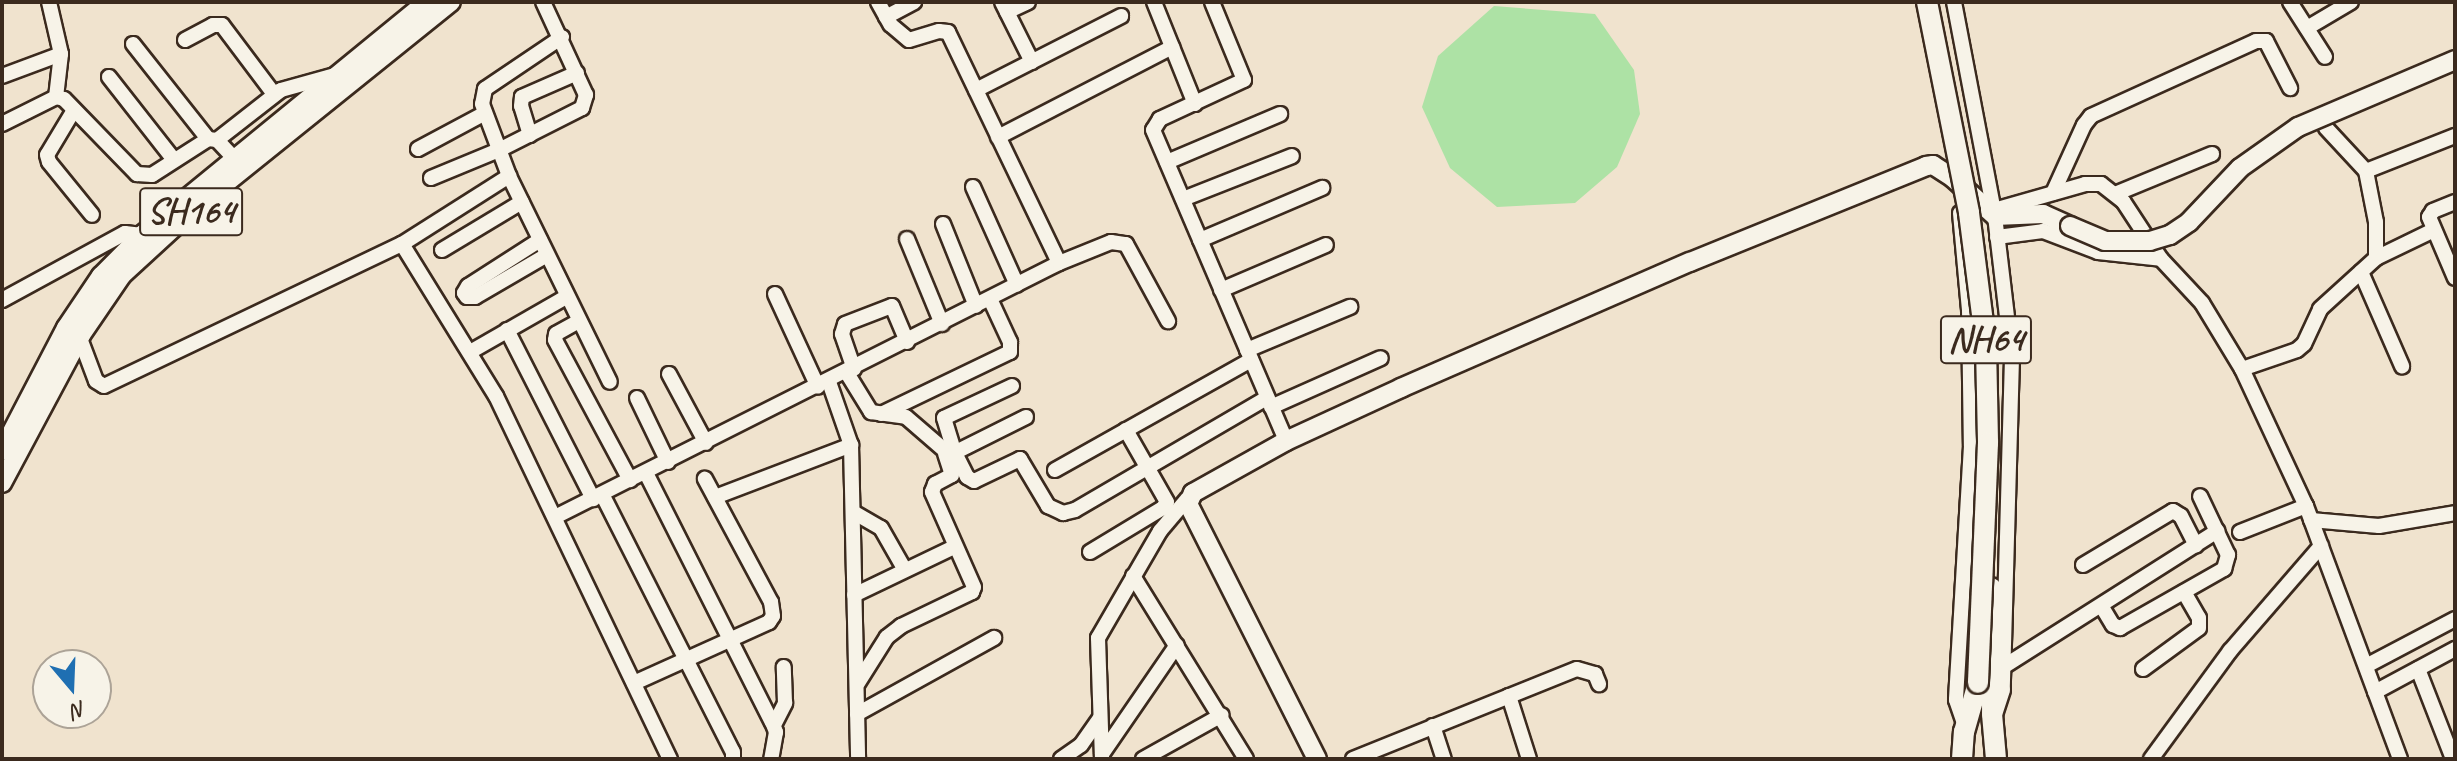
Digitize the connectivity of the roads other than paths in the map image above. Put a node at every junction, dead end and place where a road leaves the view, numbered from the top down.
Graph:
1 (49, 2) edge
2 (427, 2) edge
3 (451, 2) edge
4 (543, 2) edge
5 (878, 2) edge
6 (914, 2) edge
7 (1028, 2) edge
8 (1154, 2) edge
9 (1212, 2) edge
10 (1918, 2) edge
11 (1927, 2) edge
12 (1939, 2) edge
13 (1954, 2) edge
14 (2290, 2) edge
15 (2351, 2) edge
16 (1004, 7) edge
17 (1121, 16) dead end
18 (886, 17) junction
19 (2307, 28) junction
20 (562, 37) junction
21 (185, 40) dead end
22 (133, 44) dead end
23 (1172, 47) junction
24 (61, 54) junction
25 (2325, 57) dead end
26 (2455, 60) edge
27 (1032, 62) junction
28 (577, 73) junction
29 (336, 75) junction
30 (2, 76) edge
31 (109, 77) dead end
32 (2290, 88) dead end
33 (976, 90) junction
34 (274, 94) junction
35 (56, 97) junction
36 (1195, 104) junction
37 (74, 110) junction
38 (485, 113) junction
39 (1280, 114) dead end
40 (2, 124) edge
41 (2326, 128) dead end
42 (530, 135) junction
43 (2455, 136) edge
44 (998, 137) junction
45 (213, 140) junction
46 (418, 149) dead end
47 (499, 150) junction
48 (2212, 154) dead end
49 (1292, 156) dead end
50 (234, 158) junction
51 (174, 160) junction
52 (1167, 162) junction
53 (2366, 171) junction
54 (509, 176) junction
55 (1950, 177) junction
56 (431, 178) dead end
57 (973, 187) dead end
58 (1322, 188) dead end
59 (2053, 193) junction
60 (2115, 194) junction
61 (1183, 199) junction
62 (522, 202) junction
63 (2455, 202) edge
64 (1994, 213) junction
65 (92, 215) dead end
66 (943, 224) dead end
67 (2434, 230) junction
68 (142, 235) junction
69 (1997, 237) junction
70 (907, 239) dead end
71 (540, 240) junction
72 (1200, 240) junction
73 (402, 244) junction
74 (1326, 245) dead end
75 (442, 250) dead end
76 (547, 255) junction
77 (2376, 258) junction
78 (2161, 259) junction
79 (1059, 263) junction
80 (2361, 272) junction
81 (2455, 278) edge
82 (1017, 285) junction
83 (1221, 290) junction
84 (775, 294) dead end
85 (566, 297) junction
86 (990, 299) junction
87 (2, 300) edge
88 (976, 306) junction
89 (1350, 307) dead end
90 (579, 321) junction
91 (1168, 321) dead end
92 (942, 324) junction
93 (75, 330) junction
94 (507, 330) junction
95 (907, 342) junction
96 (470, 352) junction
97 (1249, 355) junction
98 (1381, 358) dead end
99 (2402, 366) dead end
100 (2242, 369) junction
101 (850, 371) junction
102 (669, 374) dead end
103 (610, 382) dead end
104 (824, 385) junction
105 (1012, 386) dead end
106 (637, 398) dead end
107 (1269, 402) junction
108 (881, 414) junction
109 (1026, 417) dead end
110 (1126, 430) junction
111 (1286, 441) junction
112 (706, 443) junction
113 (851, 445) junction
114 (2, 451) edge
115 (950, 453) junction
116 (668, 462) junction
117 (1148, 467) junction
118 (1055, 470) dead end
119 (646, 473) junction
120 (705, 479) dead end
121 (630, 480) junction
122 (2, 483) edge
123 (598, 496) junction
124 (2200, 496) dead end
125 (715, 497) junction
126 (1189, 504) junction
127 (853, 512) junction
128 (2308, 513) junction
129 (2455, 513) edge
130 (555, 517) junction
131 (2217, 531) junction
132 (2240, 532) dead end
133 (2196, 545) junction
134 (2321, 546) junction
135 (954, 547) junction
136 (1090, 552) dead end
137 (2083, 565) dead end
138 (905, 570) junction
139 (1133, 576) junction
140 (2184, 592) junction
141 (854, 595) junction
142 (2102, 607) junction
143 (2455, 619) edge
144 (994, 638) dead end
145 (729, 640) junction
146 (1177, 645) junction
147 (2455, 649) edge
148 (683, 661) junction
149 (2366, 666) junction
150 (784, 667) dead end
151 (2003, 667) junction
152 (2143, 669) dead end
153 (2418, 669) junction
154 (634, 683) junction
155 (1599, 684) dead end
156 (1985, 684) junction
157 (856, 686) junction
158 (2375, 692) junction
159 (1509, 696) junction
160 (857, 714) junction
161 (1222, 715) junction
162 (1101, 717) junction
163 (1993, 720) junction
164 (774, 725) junction
165 (1433, 726) junction
166 (1965, 726) junction
167 (1102, 757) edge
168 (670, 759) edge
169 (733, 759) edge
170 (771, 759) edge
171 (858, 759) edge
172 (1061, 759) edge
173 (1143, 759) edge
174 (1246, 759) edge
175 (1317, 759) edge
176 (1353, 759) edge
177 (1444, 759) edge
178 (1529, 759) edge
179 (1962, 759) edge
180 (1996, 759) edge
181 (2151, 759) edge
182 (2400, 759) edge
183 (2453, 759) edge

1 - 24 street
2 - 29 main road, SH164
3 - 93 main road, SH164
4 - 20 street
5 - 18 street
6 - 18 street
7 - 16 street
8 - 23 street
9 - 36 street
10 - 55 street
11 - 156 highway, NH64, bridge
12 - 156 highway, NH64
13 - 64 street, NH64
14 - 19 street
15 - 19 street
16 - 27 street
17 - 27 street
18 - 33 street
19 - 25 street
20 - 28 street
20 - 38 street
21 - 34 street
22 - 45 street
23 - 36 street
23 - 44 street
24 - 30 street
24 - 35 street
26 - 64 main road, bridge
27 - 33 street
28 - 42 street
28 - 42 street
29 - 34 street
29 - 50 main road, SH164
31 - 51 street
32 - 59 street
33 - 44 street
34 - 45 street
35 - 37 street
35 - 40 street
36 - 52 street
37 - 51 street
37 - 65 street
38 - 46 street
38 - 47 street
39 - 52 street
41 - 53 street
42 - 47 street
43 - 53 street
44 - 79 street
45 - 50 street
45 - 51 street
47 - 54 street
47 - 56 street
48 - 60 street
49 - 61 street
50 - 68 main road, SH164
52 - 61 street
53 - 77 street
54 - 62 street
54 - 73 street
55 - 64 main road
55 - 111 main road
55 - 126 main road
55 - 166 street
57 - 82 street
58 - 72 street
59 - 60 street
59 - 64 street
60 - 78 street
61 - 72 street
62 - 71 street
62 - 75 street
63 - 67 street
64 - 69 street, NH64
66 - 88 street
67 - 77 street
67 - 81 street
68 - 87 street
68 - 93 main road, SH164
69 - 78 street
69 - 151 street, NH64
70 - 92 street
71 - 76 street
71 - 76 street
72 - 83 street
73 - 93 street
73 - 96 street
74 - 83 street
76 - 85 street
77 - 80 street
78 - 100 street
79 - 82 street
79 - 91 street
80 - 99 street
80 - 100 street
82 - 86 street
83 - 97 street
84 - 104 street
85 - 90 street
85 - 94 street
86 - 88 street
86 - 108 street
88 - 92 street
89 - 97 street
90 - 103 street
90 - 121 street
92 - 95 street
93 - 114 main road, SH164
93 - 122 main road, SH164
94 - 96 street
94 - 123 street
95 - 101 street
95 - 101 street
96 - 130 street
97 - 107 street
97 - 110 street
98 - 107 street
100 - 128 street
101 - 104 street
101 - 108 street
102 - 112 street
104 - 112 street
104 - 113 street
105 - 115 street
106 - 116 street
107 - 111 street
107 - 117 street
108 - 115 street
109 - 115 street
110 - 117 street
110 - 118 street
111 - 126 main road
112 - 116 street
113 - 125 street
113 - 127 street
115 - 117 street
115 - 135 street
116 - 119 street
117 - 136 street
119 - 121 street
119 - 145 street
120 - 125 street
121 - 123 street
123 - 130 street
123 - 148 street
124 - 131 street
125 - 145 street
126 - 139 street
126 - 175 main road
127 - 138 street
127 - 141 street
128 - 129 street
128 - 132 street
128 - 134 street
130 - 154 street
131 - 133 street
131 - 140 street
133 - 137 street
133 - 142 street
134 - 149 street
134 - 181 street
135 - 138 street
135 - 157 street
138 - 141 street
139 - 146 street
139 - 162 street
140 - 142 street
140 - 152 street
141 - 157 street
142 - 151 street
143 - 149 street
144 - 160 street
145 - 148 street
145 - 164 street
146 - 161 street
146 - 167 street
147 - 153 street
148 - 154 street
148 - 169 street
149 - 158 street
150 - 164 street
151 - 163 street, NH64
153 - 158 street
153 - 183 street
154 - 168 street
155 - 159 street
156 - 163 highway, NH64
156 - 166 highway, NH64
157 - 160 street
158 - 182 street
159 - 165 street
159 - 178 street
160 - 171 street
161 - 173 street
161 - 174 street
162 - 167 street
162 - 172 street
163 - 180 highway, NH64
164 - 170 street
165 - 176 street
165 - 177 street
166 - 179 highway, NH64

